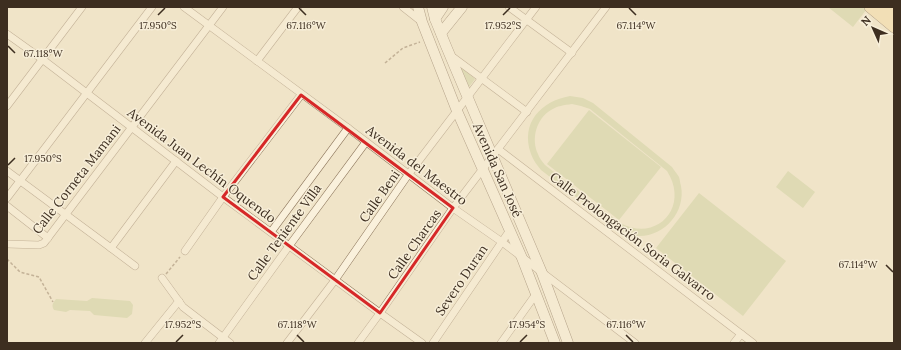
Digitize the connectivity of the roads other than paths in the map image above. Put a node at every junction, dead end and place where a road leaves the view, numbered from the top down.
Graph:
1 (82, 7) edge
2 (152, 7) edge
3 (184, 7) edge
4 (223, 7) edge
5 (298, 7) edge
6 (403, 7) edge
7 (418, 7) edge
8 (432, 7) edge
9 (443, 7) edge
10 (462, 7) edge
11 (509, 7) edge
12 (536, 7) edge
13 (606, 7) edge
14 (870, 7) edge
15 (885, 7) edge
16 (894, 14) edge
17 (435, 19) junction
18 (452, 19) junction
19 (526, 20) junction
20 (422, 22) junction
21 (209, 26) junction
22 (894, 27) edge
23 (441, 33) junction
24 (7, 34) edge
25 (572, 53) junction
26 (449, 54) junction
27 (42, 59) junction
28 (257, 61) junction
29 (481, 78) junction
30 (87, 93) junction
31 (301, 95) junction
32 (467, 97) junction
33 (7, 106) edge
34 (457, 111) junction
35 (527, 112) junction
36 (132, 128) junction
37 (348, 128) junction
38 (366, 142) junction
39 (495, 153) junction
40 (176, 161) junction
41 (484, 169) junction
42 (7, 171) edge
43 (408, 174) junction
44 (20, 181) junction
45 (223, 197) junction
46 (7, 198) edge
47 (7, 206) edge
48 (453, 208) junction
49 (66, 214) junction
50 (510, 230) junction
51 (271, 232) junction
52 (48, 238) junction
53 (502, 242) junction
54 (7, 244) edge
55 (289, 246) junction
56 (111, 248) junction
57 (186, 251) road end
58 (522, 258) junction
59 (135, 266) dead end
60 (542, 272) junction
61 (162, 278) road end
62 (335, 280) junction
63 (536, 294) junction
64 (179, 301) junction
65 (380, 314) junction
66 (741, 334) junction
67 (221, 341) edge
68 (145, 343) edge
69 (230, 343) edge
70 (287, 343) edge
71 (358, 343) edge
72 (422, 343) edge
73 (433, 343) edge
74 (501, 343) edge
75 (555, 343) edge
76 (568, 343) edge
77 (635, 343) edge
78 (734, 343) edge
79 (753, 343) edge

1 - 27 street
2 - 30 street
3 - 21 street, Avenida del Maestro
4 - 21 street, Calle Corneta Mamani
5 - 28 street
6 - 20 street
7 - 20 street, Avenida San José
8 - 17 street, Avenida San José
9 - 17 street
10 - 18 street
11 - 19 street
12 - 19 street, Calle Beni
13 - 25 street, Calle Charcas
14 - 22 main road
15 - 16 main road
17 - 18 street
17 - 20 street
17 - 23 street, Avenida San José
18 - 23 street
19 - 25 street
19 - 29 street, Calle Beni
20 - 34 street, Avenida San José
21 - 28 street, Avenida del Maestro
21 - 36 street, Calle Corneta Mamani
23 - 26 street, Avenida San José
24 - 27 street, Avenida Juan Lechín Oquendo
25 - 35 street, Calle Charcas
26 - 29 street
26 - 32 street, Avenida San José
27 - 30 street, Avenida Juan Lechín Oquendo
27 - 33 street
28 - 31 street, Avenida del Maestro
29 - 32 street, Calle Beni
29 - 35 street
30 - 36 street, Avenida Juan Lechín Oquendo
30 - 44 street
31 - 37 street, Avenida del Maestro
31 - 45 street
32 - 34 street, Calle Beni
32 - 39 street, Avenida San José
34 - 41 street, Avenida San José
34 - 43 street, Calle Beni
35 - 39 street, Calle Charcas
36 - 40 street, Avenida Juan Lechín Oquendo
36 - 49 street, Calle Corneta Mamani
37 - 38 street, Avenida del Maestro
37 - 51 street, Calle Teniente Villa
38 - 43 street, Avenida del Maestro
38 - 55 street, Calle Teniente Villa
39 - 41 street, Calle Charcas
39 - 60 street, Avenida San José
39 - 66 street, Calle Prolongación Soria Galvarro
40 - 45 street, Avenida Juan Lechín Oquendo
40 - 56 street
41 - 48 street, Calle Charcas
41 - 50 street, Avenida San José
42 - 44 street
43 - 48 street, Avenida del Maestro
43 - 62 street, Calle Beni
44 - 46 street
44 - 49 street
45 - 51 street, Avenida Juan Lechín Oquendo
45 - 57 street
47 - 52 street
48 - 53 street, Avenida del Maestro
48 - 65 street, Calle Charcas
49 - 52 street, Calle Corneta Mamani
49 - 56 street
50 - 53 street, Severo Duran
50 - 58 street, Avenida San José
51 - 55 street, Avenida Juan Lechín Oquendo
52 - 54 street, Calle Corneta Mamani
53 - 58 street, Avenida del Maestro
53 - 73 street, Severo Duran
55 - 62 street, Avenida Juan Lechín Oquendo
55 - 67 street, Calle Teniente Villa
56 - 59 street
58 - 60 street, Avenida del Maestro
58 - 63 street, Avenida San José
60 - 76 street, Avenida San José
60 - 77 street, Avenida del Maestro
61 - 64 street
62 - 65 street, Avenida Juan Lechín Oquendo
62 - 70 street, Calle Beni
63 - 74 street
63 - 75 street, Avenida San José
64 - 67 street
64 - 68 street
65 - 71 street, Calle Charcas
65 - 72 street, Avenida Juan Lechín Oquendo
66 - 78 street
66 - 79 street, Calle Prolongación Soria Galvarro
67 - 69 street

